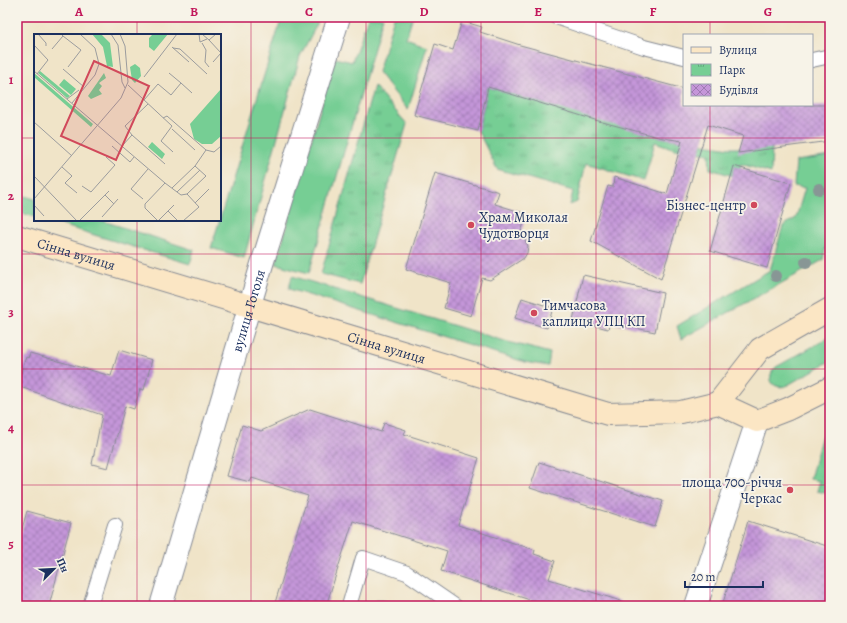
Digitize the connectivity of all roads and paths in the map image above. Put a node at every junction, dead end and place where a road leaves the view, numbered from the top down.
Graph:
1 (339, 17) edge
2 (557, 17) edge
3 (683, 56) edge
4 (830, 56) edge
5 (813, 60) edge
6 (17, 236) edge
7 (250, 306) junction
8 (830, 310) edge
9 (830, 388) edge
10 (718, 403) junction
11 (757, 420) junction
12 (115, 525) dead end
13 (90, 606) edge
14 (161, 606) edge
15 (350, 606) edge
16 (455, 606) edge
17 (696, 606) edge

1 - 7 street, вулиця Гоголя
2 - 3 lane
4 - 5 lane
6 - 7 main road, Сінна вулиця
7 - 10 main road, Сінна вулиця
7 - 14 street, вулиця Гоголя
8 - 10 main road
9 - 11 main road
10 - 11 main road
11 - 17 street
12 - 13 lane
15 - 16 lane

